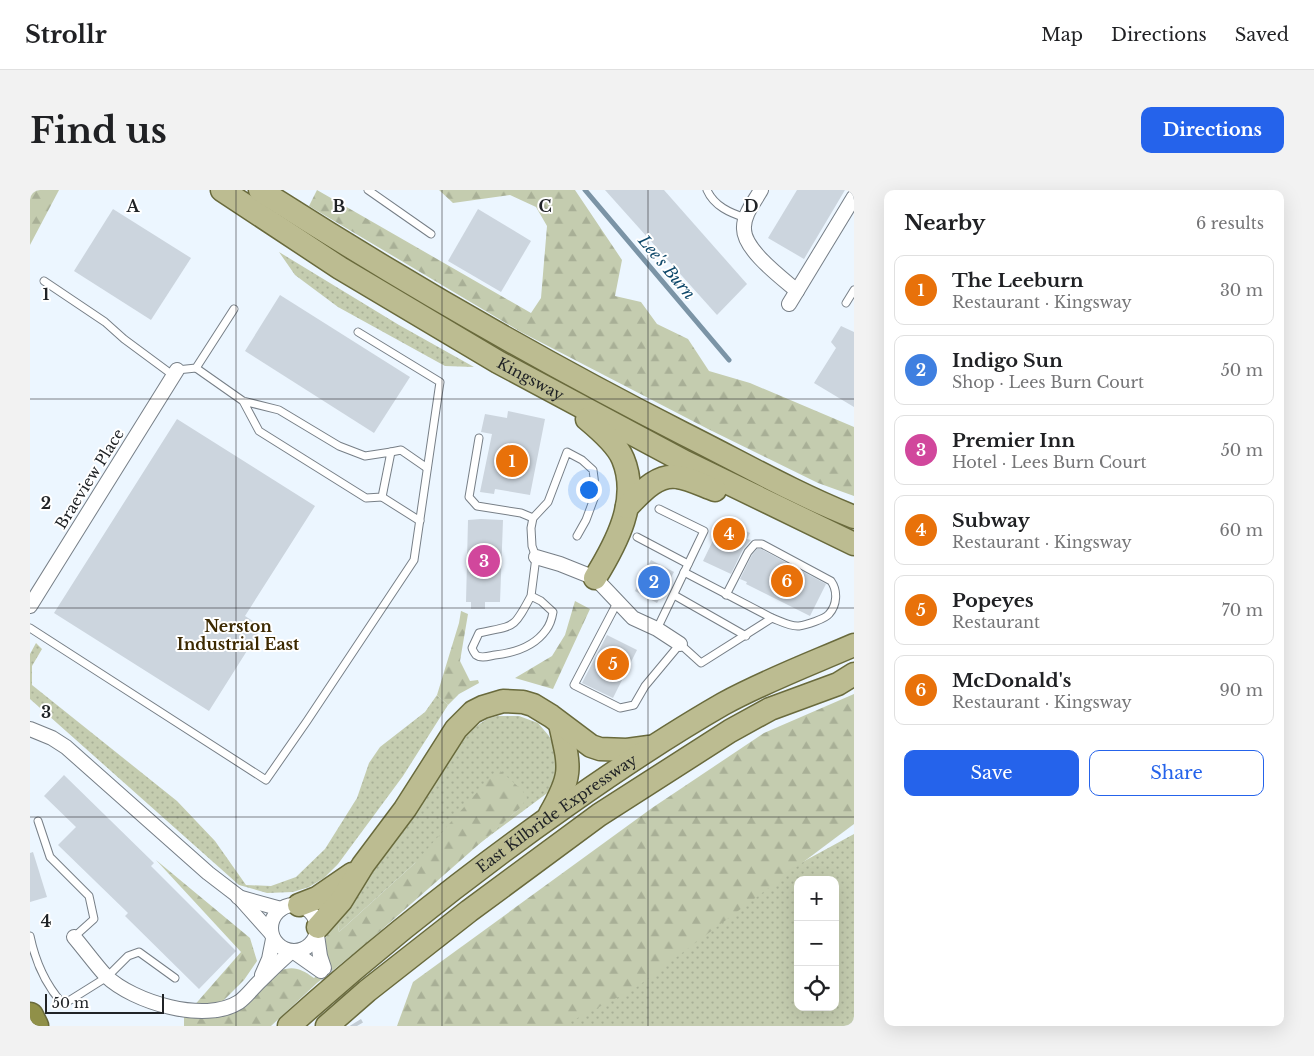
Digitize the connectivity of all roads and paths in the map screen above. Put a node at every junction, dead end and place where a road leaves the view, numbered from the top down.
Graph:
1 (222, 190) edge
2 (260, 190) edge
3 (368, 190) edge
4 (707, 190) edge
5 (762, 190) edge
6 (854, 197) edge
7 (746, 218) junction
8 (431, 234) dead end
9 (44, 280) dead end
10 (854, 290) edge
11 (797, 291) junction
12 (846, 303) dead end
13 (789, 304) dead end
14 (234, 309) dead end
15 (358, 332) dead end
16 (196, 368) junction
17 (176, 373) junction
18 (551, 390) junction
19 (243, 400) junction
20 (480, 438) dead end
21 (391, 452) junction
22 (427, 468) junction
23 (382, 497) junction
24 (627, 507) junction
25 (659, 509) dead end
26 (854, 517) edge
27 (533, 518) junction
28 (420, 521) junction
29 (813, 525) junction
30 (577, 536) dead end
31 (637, 537) dead end
32 (854, 544) edge
33 (536, 557) junction
34 (688, 564) junction
35 (684, 572) junction
36 (595, 578) junction
37 (726, 594) junction
38 (674, 595) junction
39 (531, 596) junction
40 (31, 603) edge
41 (618, 603) junction
42 (772, 618) junction
43 (30, 628) edge
44 (657, 628) junction
45 (746, 636) junction
46 (680, 644) junction
47 (854, 645) edge
48 (849, 680) edge
49 (560, 724) junction
50 (30, 729) edge
51 (655, 746) junction
52 (547, 819) junction
53 (38, 821) dead end
54 (363, 865) junction
55 (238, 896) junction
56 (290, 907) junction
57 (317, 931) junction
58 (30, 936) edge
59 (272, 936) junction
60 (74, 938) joint
61 (293, 952) junction
62 (107, 976) junction
63 (175, 978) dead end
64 (256, 984) junction
65 (30, 1016) edge
66 (35, 1026) edge
67 (289, 1026) edge
68 (327, 1026) edge

1 - 18 main road, Kingsway
2 - 26 main road, Kingsway
3 - 8 lane
4 - 7 lane
5 - 7 street
6 - 11 street
7 - 11 street
9 - 17 lane
10 - 12 lane
11 - 13 street
14 - 16 lane
15 - 22 lane
16 - 17 lane
16 - 19 lane
17 - 40 street, Braeview Place
18 - 24 main road
18 - 29 main road, Kingsway
19 - 21 lane
19 - 23 lane
20 - 27 lane
21 - 22 lane
21 - 23 lane
22 - 28 lane
23 - 28 lane
24 - 29 main road
24 - 36 main road
25 - 34 lane
27 - 30 lane
27 - 33 lane
28 - 43 lane
29 - 32 main road, Kingsway
31 - 34 lane
33 - 36 street
33 - 39 lane
34 - 35 lane
35 - 37 lane
35 - 38 lane
36 - 41 street
37 - 42 lane
37 - 42 lane
38 - 44 lane
38 - 45 lane
39 - 39 lane
41 - 44 street
41 - 46 lane
42 - 45 lane
44 - 46 street
45 - 46 lane
47 - 51 main road, East Kilbride Expressway
48 - 68 main road, East Kilbride Expressway
49 - 51 main road
49 - 52 main road
49 - 54 main road
50 - 55 street
51 - 52 main road, East Kilbride Expressway
52 - 67 main road, East Kilbride Expressway
53 - 60 lane
54 - 56 main road
54 - 57 main road
55 - 56 street
55 - 59 street
56 - 57 street
56 - 59 street
57 - 61 street
57 - 61 street
58 - 62 lane
59 - 61 street
59 - 64 street
60 - 62 street
61 - 64 street
62 - 63 lane
62 - 64 street
65 - 66 highway

